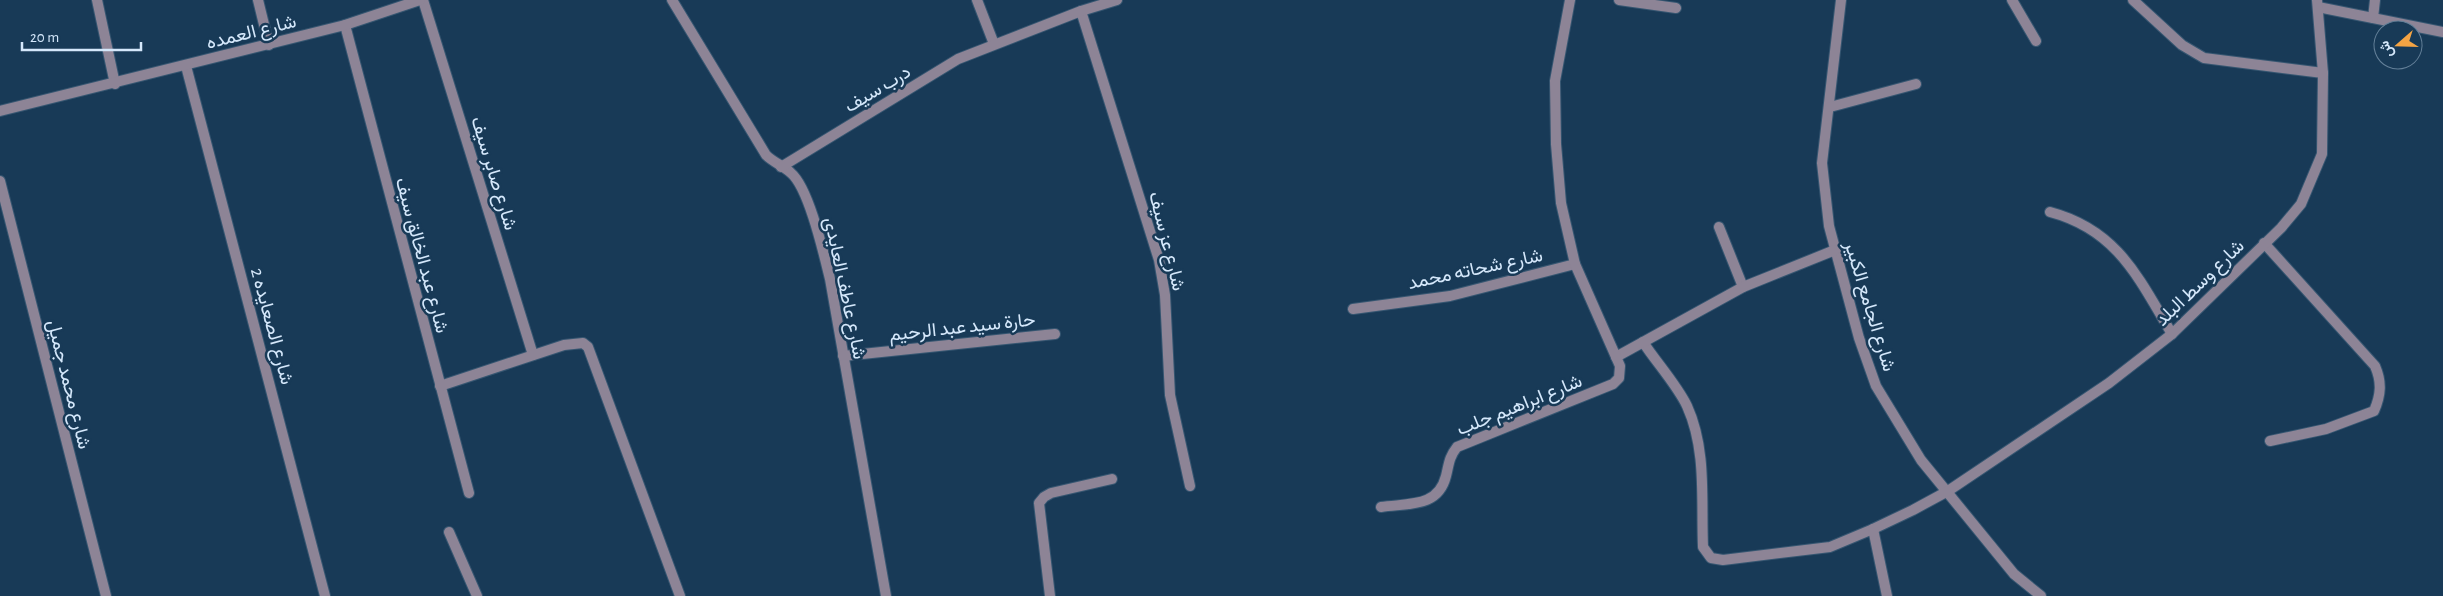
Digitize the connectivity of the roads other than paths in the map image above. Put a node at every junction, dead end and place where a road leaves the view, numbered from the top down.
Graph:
1 (97, 0) edge
2 (258, 0) edge
3 (422, 0) edge
4 (672, 0) edge
5 (977, 0) edge
6 (1117, 0) edge
7 (1570, 0) edge
8 (1619, 0) edge
9 (1841, 0) edge
10 (2012, 0) edge
11 (2133, 0) edge
12 (2375, 0) edge
13 (2318, 4) edge
14 (1676, 8) dead end
15 (1081, 11) junction
16 (2373, 18) junction
17 (345, 25) junction
18 (2443, 32) edge
19 (2036, 42) dead end
20 (994, 44) junction
21 (269, 45) junction
22 (186, 66) junction
23 (2323, 74) junction
24 (115, 84) junction
25 (1916, 84) dead end
26 (1830, 107) junction
27 (0, 111) edge
28 (780, 167) junction
29 (0, 181) edge
30 (2050, 212) dead end
31 (1719, 227) dead end
32 (2264, 243) junction
33 (1835, 250) junction
34 (1575, 264) junction
35 (1743, 287) junction
36 (1352, 309) dead end
37 (1055, 334) dead end
38 (2172, 334) junction
39 (1643, 342) junction
40 (533, 355) junction
41 (843, 356) junction
42 (1616, 357) junction
43 (440, 386) junction
44 (2270, 441) dead end
45 (1112, 479) dead end
46 (1190, 486) dead end
47 (1948, 491) junction
48 (469, 492) dead end
49 (1381, 507) dead end
50 (1873, 529) junction
51 (449, 532) dead end
52 (106, 596) edge
53 (325, 596) edge
54 (477, 596) edge
55 (680, 596) edge
56 (886, 596) edge
57 (1050, 596) edge
58 (1887, 596) edge
59 (2041, 596) edge

1 - 24 street
2 - 21 street
3 - 17 street, شارع العمده
3 - 40 street, شارع صابر سيف
4 - 28 street, شارع عاطف العايدى
5 - 20 street
6 - 15 street, درب سيف
7 - 34 street
8 - 14 street
9 - 26 street, شارع الجامع الكبير
10 - 19 street
11 - 23 street
12 - 16 street
13 - 16 street
13 - 23 street, شارع وسط البلد
15 - 20 street, درب سيف
15 - 46 street, شارع عز سيف
16 - 18 street
17 - 21 street, شارع العمده
17 - 43 street, شارع عبد الخالق سيف
20 - 28 street, درب سيف
21 - 22 street, شارع العمده
22 - 24 street, شارع العمده
22 - 53 street, شارع الصعايده 2
23 - 32 street, شارع وسط البلد
24 - 27 street, شارع العمده
25 - 26 street
26 - 33 street, شارع الجامع الكبير
28 - 41 street, شارع عاطف العايدى
29 - 52 street, شارع محمد جميل
30 - 38 street
31 - 35 street
32 - 38 street, شارع وسط البلد
32 - 44 street
33 - 35 street
33 - 47 street, شارع الجامع الكبير
34 - 36 street, شارع شحاته محمد
34 - 42 street
35 - 39 street
37 - 41 street, حارة سيد عبد الرحيم
38 - 47 street, شارع وسط البلد
39 - 42 street
39 - 50 street, شارع وسط البلد
40 - 43 street
40 - 55 street
41 - 56 street, شارع عاطف العايدى
42 - 49 street, شارع ابراهيم جلب
43 - 48 street, شارع عبد الخالق سيف
45 - 57 street
47 - 50 street, شارع وسط البلد
47 - 59 street, شارع الجامع الكبير
50 - 58 street
51 - 54 street

